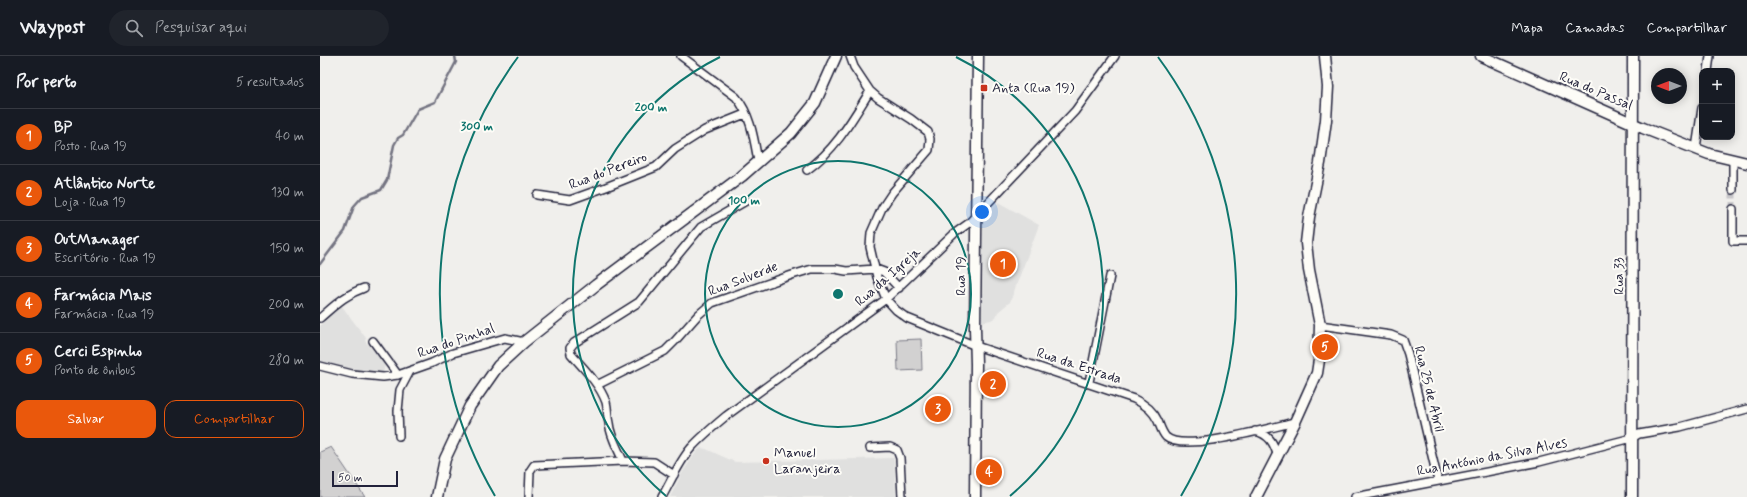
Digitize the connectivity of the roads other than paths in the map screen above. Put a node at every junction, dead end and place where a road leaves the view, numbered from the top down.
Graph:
1 (681, 56) edge
2 (836, 56) edge
3 (850, 56) edge
4 (978, 56) edge
5 (1115, 56) edge
6 (1326, 56) edge
7 (1481, 56) edge
8 (1633, 56) edge
9 (1710, 56) edge
10 (1708, 68) edge
11 (870, 91) junction
12 (745, 114) junction
13 (1634, 122) junction
14 (1699, 128) edge
15 (1696, 148) junction
16 (1733, 160) junction
17 (758, 161) junction
18 (1747, 163) edge
19 (807, 170) dead end
20 (1733, 190) tunnel mouth
21 (537, 195) dead end
22 (746, 201) dead end
23 (1732, 209) tunnel mouth
24 (976, 216) junction
25 (1747, 241) edge
26 (876, 270) junction
27 (1110, 276) dead end
28 (364, 288) dead end
29 (899, 288) junction
30 (886, 300) junction
31 (320, 318) edge
32 (1320, 324) junction
33 (373, 341) dead end
34 (524, 342) junction
35 (976, 346) junction
36 (320, 366) edge
37 (410, 371) junction
38 (398, 375) junction
39 (1089, 382) junction
40 (597, 385) junction
41 (1747, 409) edge
42 (1295, 422) junction
43 (1255, 431) junction
44 (399, 436) dead end
45 (1632, 438) junction
46 (1271, 439) junction
47 (1286, 441) junction
48 (870, 448) dead end
49 (1278, 457) junction
50 (623, 461) junction
51 (674, 475) junction
52 (1438, 481) junction
53 (437, 497) edge
54 (529, 497) edge
55 (662, 497) edge
56 (902, 497) edge
57 (975, 497) edge
58 (1256, 497) edge
59 (1355, 497) edge
60 (1632, 497) edge

1 - 12 street
2 - 17 street
3 - 11 street
4 - 24 street, Rua 19
5 - 24 street, Rua da Igreja
6 - 32 street
7 - 13 street, Rua do Passal
8 - 13 street, Rua 33
9 - 10 street
11 - 19 street
11 - 26 street
12 - 17 street
12 - 21 street, Rua do Pereiro
13 - 15 street, Rua do Passal
13 - 45 street, Rua 33
14 - 15 street
15 - 16 street, Rua do Passal
16 - 18 street, Rua do Passal
16 - 20 street
17 - 34 street
22 - 40 street
23 - 25 street
24 - 29 street, Rua da Igreja
24 - 35 street, Rua 19
26 - 29 street
26 - 30 street
26 - 40 street, Rua Solverde
27 - 39 street
28 - 31 street
29 - 30 street, Rua da Igreja
30 - 35 street, Rua da Estrada
30 - 51 street, Rua da Igreja
32 - 42 street
32 - 52 street, Rua 25 de Abril
33 - 38 street
34 - 37 street, Rua do Pinhal
34 - 53 street
35 - 39 street, Rua da Estrada
35 - 57 street, Rua 19
36 - 38 street, Rua do Pinhal
37 - 38 street, Rua do Pinhal
37 - 44 street
39 - 43 street, Rua da Estrada
40 - 50 street
41 - 45 street, Rua António da Silva Alves
42 - 43 street, Rua da Estrada
42 - 47 street
43 - 46 street
45 - 52 street, Rua António da Silva Alves
45 - 60 street, Rua 33
46 - 47 street
46 - 49 street
47 - 49 street
48 - 56 street
49 - 58 street
50 - 51 street
50 - 54 street
51 - 55 street, Rua da Igreja
52 - 59 street, Rua António da Silva Alves

